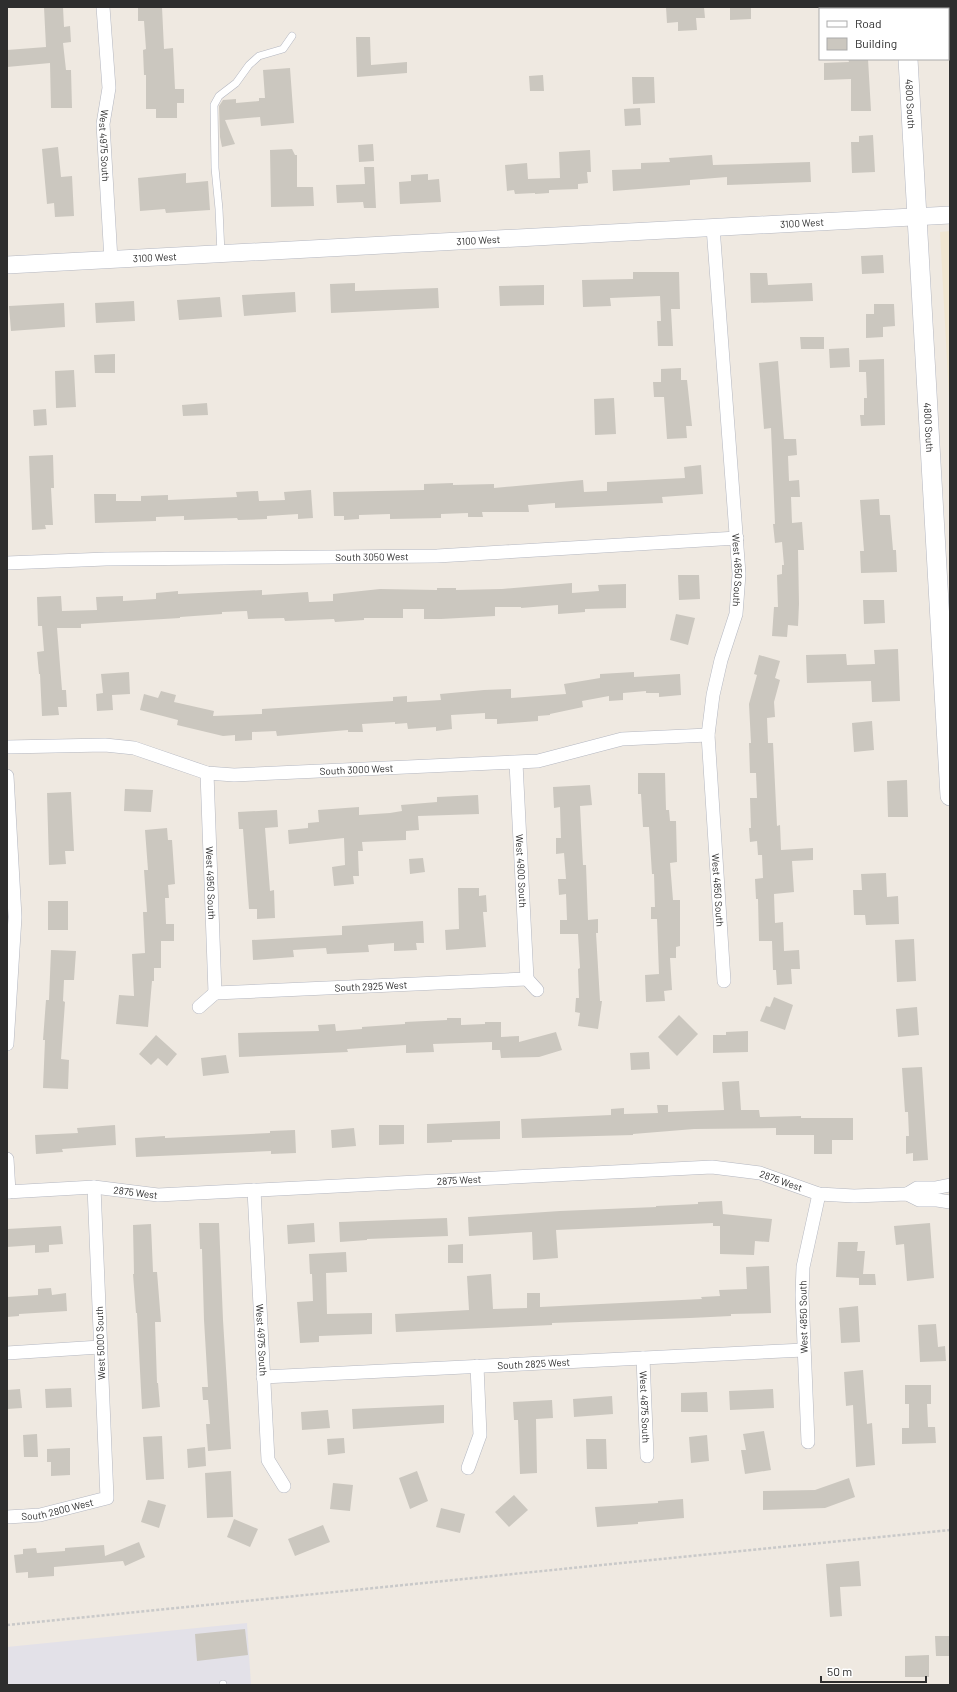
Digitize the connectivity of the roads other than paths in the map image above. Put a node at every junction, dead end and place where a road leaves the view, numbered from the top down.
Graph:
1 (103, 7) edge
2 (292, 36) dead end
3 (908, 60) edge
4 (950, 215) edge
5 (917, 216) junction
6 (714, 227) junction
7 (221, 254) junction
8 (111, 260) junction
9 (7, 265) edge
10 (736, 538) junction
11 (7, 563) edge
12 (946, 663) edge
13 (708, 735) junction
14 (7, 747) edge
15 (516, 763) junction
16 (207, 773) junction
17 (7, 776) edge
18 (950, 796) edge
19 (8, 825) edge
20 (527, 979) junction
21 (724, 981) dead end
22 (537, 990) dead end
23 (215, 993) junction
24 (199, 1007) dead end
25 (8, 1012) edge
26 (7, 1044) edge
27 (7, 1160) edge
28 (950, 1185) edge
29 (94, 1187) junction
30 (254, 1190) junction
31 (8, 1192) edge
32 (819, 1194) junction
33 (907, 1194) junction
34 (950, 1202) edge
35 (100, 1347) junction
36 (804, 1350) junction
37 (7, 1353) edge
38 (643, 1358) junction
39 (477, 1366) junction
40 (264, 1377) junction
41 (808, 1442) dead end
42 (647, 1456) dead end
43 (468, 1468) dead end
44 (284, 1486) dead end
45 (107, 1498) joint
46 (7, 1517) edge

1 - 8 street, West 4975 South
2 - 7 lane
3 - 5 main road, 4800 South
4 - 5 street, 3100 West
5 - 6 street, 3100 West
5 - 12 main road, 4800 South
6 - 7 street, 3100 West
6 - 10 street, West 4850 South
7 - 8 street, 3100 West
8 - 9 street, 3100 West
10 - 11 street, South 3050 West
10 - 13 street, West 4850 South
12 - 18 main road, 4800 South
13 - 15 street, South 3000 West
13 - 21 street, West 4850 South
14 - 16 street, South 3000 West
15 - 16 street, South 3000 West
15 - 20 street, West 4900 South
16 - 23 street, West 4950 South
17 - 19 street
19 - 25 street
20 - 22 street
20 - 23 street, South 2925 West
23 - 24 street
25 - 26 street
27 - 31 street
28 - 33 street, 2875 West
29 - 30 street, 2875 West
29 - 31 street, 2875 West
29 - 35 street, West 5000 South
30 - 32 street, 2875 West
30 - 40 street, West 4975 South
32 - 33 street, 2875 West
32 - 36 street, West 4850 South
33 - 34 street, 2875 West
35 - 37 street
35 - 45 street, West 5000 South
36 - 38 street, South 2825 West
36 - 41 street, West 4850 South
38 - 39 street, South 2825 West
38 - 42 street, West 4875 South
39 - 40 street, South 2825 West
39 - 43 street
40 - 44 street, West 4975 South
45 - 46 street, South 2800 West

